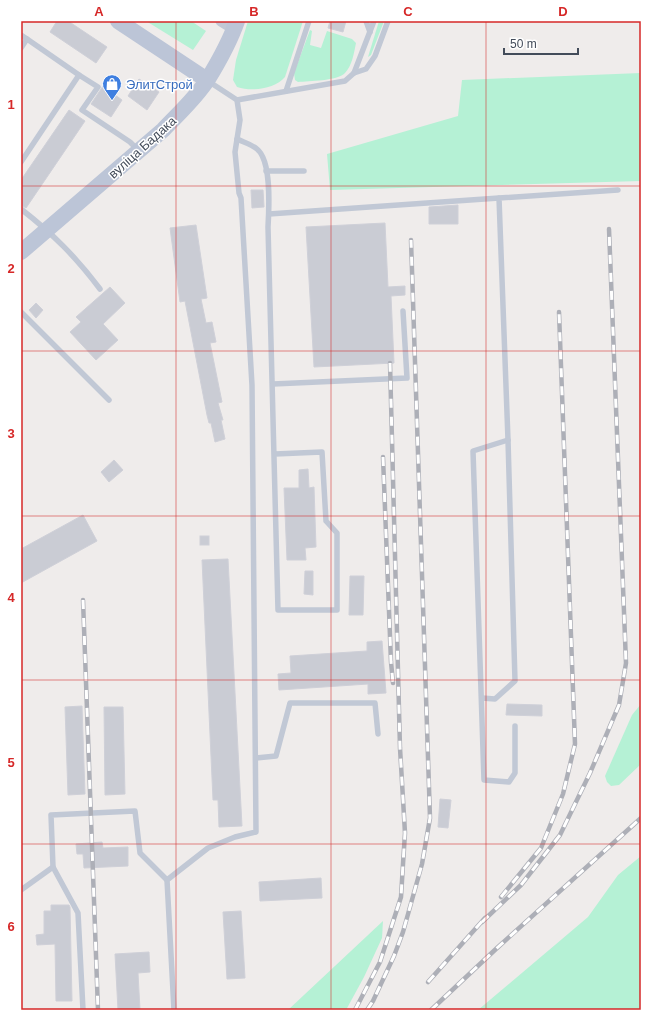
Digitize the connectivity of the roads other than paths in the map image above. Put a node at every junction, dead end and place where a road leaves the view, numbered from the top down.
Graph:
1 (118, 21) edge
2 (309, 21) edge
3 (366, 21) edge
4 (374, 21) edge
5 (388, 21) edge
6 (231, 24) edge
7 (370, 33) junction
8 (21, 35) edge
9 (27, 39) junction
10 (21, 48) edge
11 (354, 73) junction
12 (78, 75) junction
13 (207, 80) junction
14 (286, 91) junction
15 (237, 100) junction
16 (237, 139) junction
17 (139, 151) junction
18 (21, 162) edge
19 (266, 171) junction
20 (304, 171) dead end
21 (618, 190) dead end
22 (499, 198) junction
23 (21, 209) edge
24 (269, 214) junction
25 (47, 230) junction
26 (21, 252) edge
27 (100, 289) dead end
28 (403, 311) dead end
29 (21, 312) edge
30 (273, 384) junction
31 (109, 400) dead end
32 (508, 440) junction
33 (274, 454) junction
34 (482, 698) junction
35 (515, 726) dead end
36 (378, 734) dead end
37 (256, 758) junction
38 (53, 867) junction
39 (167, 880) junction
40 (21, 890) edge
41 (83, 1010) edge
42 (174, 1010) edge

1 - 13 main road
2 - 14 lane
3 - 7 lane
4 - 7 lane
5 - 11 lane
6 - 13 main road, вуліца Бадака
7 - 11 lane
8 - 9 lane
9 - 10 lane
9 - 12 lane
11 - 14 lane
12 - 17 lane
12 - 18 lane
13 - 15 lane
13 - 17 main road, вуліца Бадака
14 - 15 lane
15 - 16 lane
16 - 19 lane
16 - 37 lane
17 - 25 main road, вуліца Бадака
19 - 20 lane
19 - 24 lane
21 - 22 lane
22 - 24 lane
22 - 32 lane
23 - 25 lane
24 - 30 lane
25 - 26 main road, вуліца Бадака
25 - 27 lane
28 - 30 lane
29 - 31 lane
30 - 33 lane
32 - 34 lane
32 - 34 lane
33 - 33 lane
34 - 35 lane
36 - 37 lane
37 - 39 lane
38 - 39 lane
38 - 40 lane
38 - 41 lane
39 - 42 lane

